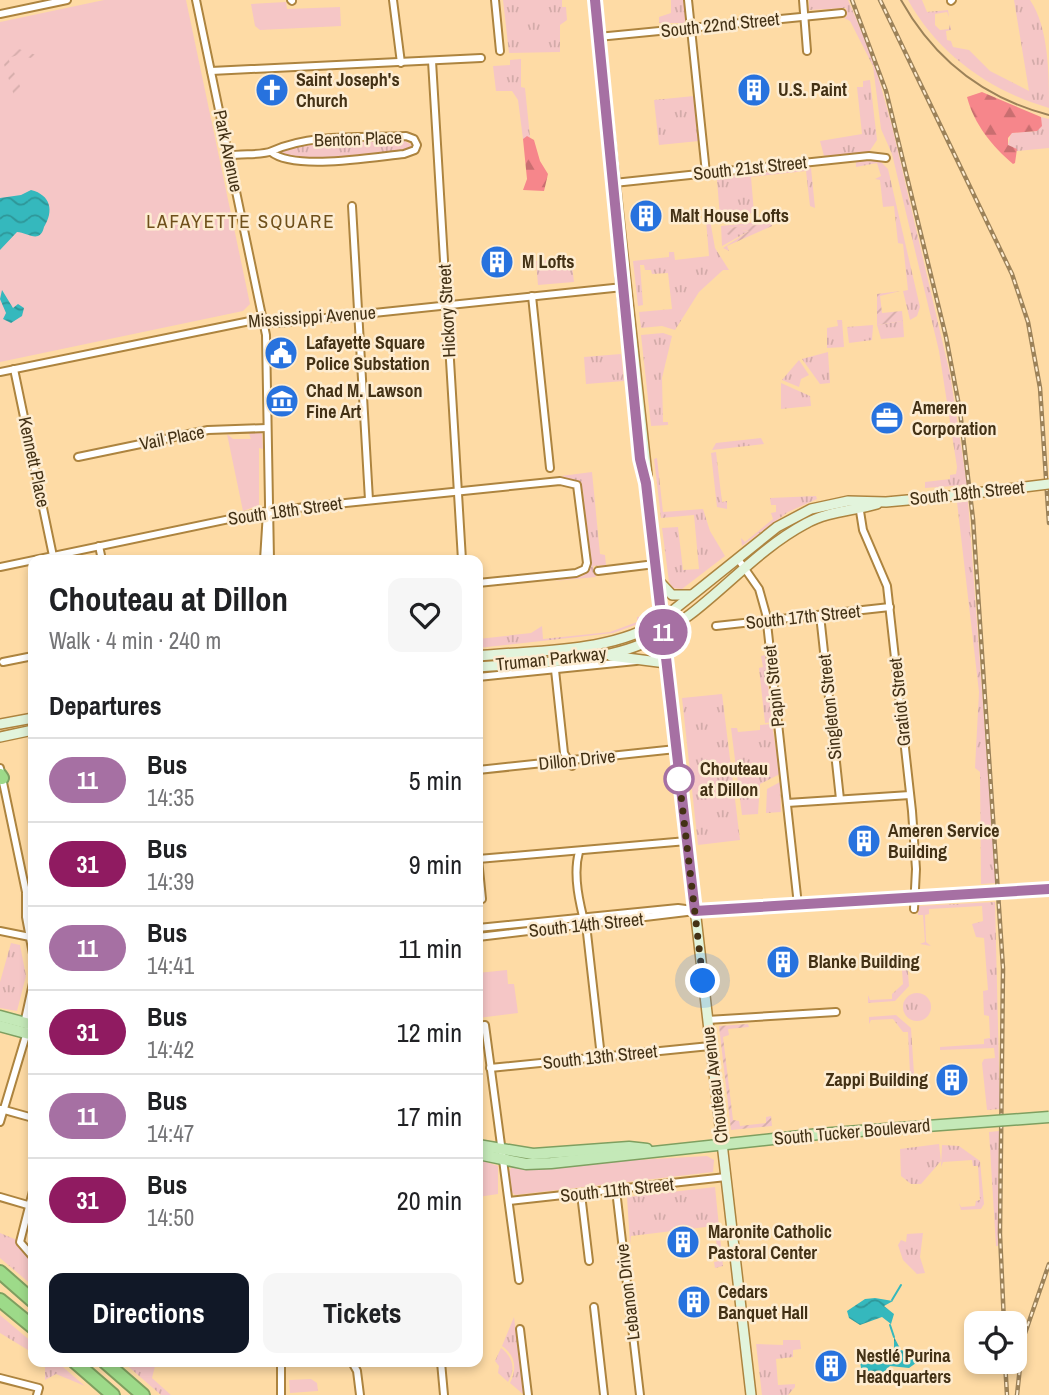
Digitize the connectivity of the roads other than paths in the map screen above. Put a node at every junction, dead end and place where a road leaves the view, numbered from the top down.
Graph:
1 (64, 0) edge
2 (196, 0) edge
3 (393, 0) edge
4 (495, 0) edge
5 (594, 0) edge
6 (688, 0) edge
7 (803, 0) edge
8 (842, 13) dead end
9 (0, 14) edge
10 (804, 17) junction
11 (691, 28) junction
12 (598, 37) junction
13 (500, 51) dead end
14 (807, 51) dead end
15 (481, 58) dead end
16 (432, 61) junction
17 (401, 62) junction
18 (211, 71) junction
19 (271, 152) junction
20 (229, 156) junction
21 (886, 158) dead end
22 (706, 173) junction
23 (614, 183) junction
24 (352, 206) dead end
25 (625, 287) junction
26 (532, 296) junction
27 (447, 305) junction
28 (358, 315) junction
29 (263, 321) junction
30 (14, 369) junction
31 (0, 372) edge
32 (267, 428) junction
33 (78, 457) dead end
34 (550, 468) dead end
35 (1049, 484) edge
36 (458, 491) junction
37 (369, 500) junction
38 (859, 505) junction
39 (268, 510) junction
40 (99, 546) junction
41 (53, 555) edge
42 (58, 555) edge
43 (101, 555) edge
44 (264, 555) edge
45 (270, 555) edge
46 (462, 555) edge
47 (738, 559) junction
48 (28, 561) edge
49 (655, 564) junction
50 (0, 567) edge
51 (745, 568) junction
52 (598, 570) dead end
53 (656, 578) junction
54 (483, 582) edge
55 (693, 594) junction
56 (890, 607) junction
57 (820, 615) junction
58 (661, 620) junction
59 (767, 621) junction
60 (716, 626) dead end
61 (663, 633) junction
62 (606, 654) junction
63 (483, 655) edge
64 (28, 657) edge
65 (645, 659) junction
66 (3, 662) dead end
67 (666, 663) junction
68 (483, 666) edge
69 (555, 670) junction
70 (483, 677) edge
71 (28, 719) edge
72 (0, 724) edge
73 (28, 731) edge
74 (0, 737) edge
75 (676, 749) junction
76 (571, 764) junction
77 (483, 770) edge
78 (1, 774) edge
79 (910, 795) junction
80 (840, 799) junction
81 (788, 803) junction
82 (687, 841) junction
83 (579, 852) junction
84 (483, 858) edge
85 (28, 882) edge
86 (1049, 889) edge
87 (798, 905) junction
88 (914, 909) dead end
89 (695, 911) junction
90 (583, 918) junction
91 (585, 926) junction
92 (483, 928) edge
93 (0, 931) edge
94 (483, 936) edge
95 (28, 937) edge
96 (836, 1012) dead end
97 (0, 1016) edge
98 (708, 1020) junction
99 (0, 1026) edge
100 (28, 1028) edge
101 (28, 1028) edge
102 (28, 1031) edge
103 (483, 1035) edge
104 (710, 1046) junction
105 (601, 1057) junction
106 (490, 1068) junction
107 (2, 1109) edge
108 (28, 1117) edge
109 (1049, 1117) edge
110 (0, 1122) edge
111 (722, 1143) junction
112 (483, 1146) edge
113 (483, 1154) edge
114 (501, 1155) junction
115 (726, 1178) junction
116 (616, 1190) junction
117 (581, 1194) junction
118 (0, 1197) edge
119 (509, 1201) junction
120 (28, 1205) edge
121 (28, 1218) edge
122 (28, 1251) edge
123 (589, 1261) dead end
124 (0, 1272) edge
125 (519, 1280) dead end
126 (28, 1297) edge
127 (0, 1300) edge
128 (594, 1307) dead end
129 (28, 1323) edge
130 (520, 1329) dead end
131 (81, 1367) edge
132 (111, 1367) edge
133 (280, 1367) edge
134 (355, 1367) edge
135 (441, 1367) edge
136 (0, 1378) edge
137 (38, 1392) edge
138 (113, 1395) edge
139 (144, 1395) edge
140 (281, 1395) edge
141 (360, 1395) edge
142 (444, 1395) edge
143 (528, 1395) edge
144 (604, 1395) edge
145 (640, 1395) edge
146 (751, 1395) edge

1 - 9 street
2 - 18 street, Park Avenue
3 - 17 street
4 - 13 street
5 - 12 main road, Chouteau Avenue
6 - 11 street
7 - 10 street
8 - 10 street, South 22nd Street
10 - 11 street, South 22nd Street
10 - 14 street
11 - 12 street, South 22nd Street
11 - 22 street
12 - 23 main road, Chouteau Avenue
15 - 16 street
16 - 17 street
16 - 27 street, Hickory Street
17 - 18 street
18 - 20 street, Park Avenue
19 - 19 street, Benton Place
19 - 20 street, Benton Place
20 - 29 street, Park Avenue
21 - 22 street, South 21st Street
22 - 23 street, South 21st Street
23 - 25 main road, Chouteau Avenue
24 - 28 street
25 - 26 street, Mississippi Avenue
25 - 49 main road, Chouteau Avenue
26 - 27 street, Mississippi Avenue
26 - 34 street
27 - 28 street, Mississippi Avenue
27 - 36 street, Hickory Street
28 - 29 street, Mississippi Avenue
28 - 37 street
29 - 30 street, Mississippi Avenue
29 - 32 street, Park Avenue
30 - 31 street, Mississippi Avenue
30 - 41 street, Kennett Place
32 - 33 street, Vail Place
32 - 39 street, Park Avenue
35 - 38 main road, South 18th Street, bridge
36 - 37 street, South 18th Street
36 - 46 street, Hickory Street
36 - 54 street, South 18th Street
37 - 39 street, South 18th Street
38 - 47 main road, South 18th Street
38 - 51 main road, South 18th Street
38 - 56 street, Gratiot Street
39 - 40 street, South 18th Street
39 - 44 street, Park Avenue
39 - 45 street, Park Avenue
40 - 42 street, South 18th Street
40 - 43 street
47 - 51 street, Papin Street
47 - 55 main road, South 18th Street
48 - 50 street, South 18th Street
49 - 52 street
49 - 53 main road, Chouteau Avenue
51 - 59 street, Papin Street
51 - 61 main road, South 18th Street
53 - 55 main road
53 - 58 main road, Chouteau Avenue
55 - 58 main road, South 18th Street
56 - 57 street, South 17th Street
56 - 79 street, Gratiot Street
57 - 59 street, South 17th Street
57 - 80 street, Singleton Street
58 - 61 main road, Chouteau Avenue
58 - 63 main road, Truman Parkway
59 - 60 street, South 17th Street
59 - 81 street, Papin Street
61 - 62 main road, Truman Parkway
61 - 67 main road, Chouteau Avenue
62 - 65 main road
62 - 68 main road, Truman Parkway
64 - 66 street
65 - 67 main road
65 - 69 street
67 - 75 main road, Chouteau Avenue
69 - 70 street
69 - 76 street
71 - 72 main road
73 - 74 main road
75 - 76 street, Dillon Drive
75 - 82 main road, Chouteau Avenue
76 - 77 street, Dillon Drive
78 - 85 street
79 - 80 street
79 - 88 street, Gratiot Street
80 - 81 street
81 - 87 street, Papin Street
82 - 83 street
82 - 89 main road, Chouteau Avenue
83 - 84 street
83 - 90 street
86 - 87 main road, South 14th Street, bridge
87 - 89 main road, South 14th Street
89 - 90 street, South 14th Street
89 - 91 street, South 14th Street
89 - 98 main road, Chouteau Avenue
90 - 91 street
90 - 92 street, South 14th Street
91 - 94 street, South 14th Street
91 - 105 street
93 - 95 street
96 - 98 street
97 - 100 main road
98 - 104 main road, Chouteau Avenue
99 - 101 main road
102 - 107 street
103 - 106 street
104 - 105 street, South 13th Street
104 - 111 main road, Chouteau Avenue
105 - 106 street, South 13th Street
106 - 114 street
107 - 108 street
107 - 110 street
109 - 111 main road, South Tucker Boulevard, bridge
111 - 114 main road, South Tucker Boulevard
111 - 115 main road, Chouteau Avenue
112 - 114 main road, South Tucker Boulevard
113 - 114 main road, South Tucker Boulevard
114 - 119 street
115 - 116 street, South 11th Street
115 - 146 main road, Chouteau Avenue
116 - 117 street, South 11th Street
116 - 145 street, Lebanon Drive
117 - 119 street, South 11th Street
117 - 123 street
118 - 120 street
119 - 125 street
121 - 122 street
124 - 126 highway
127 - 129 highway
128 - 144 street
130 - 143 street
131 - 138 highway
132 - 139 highway
133 - 140 street
134 - 141 street
135 - 142 street
136 - 137 street

